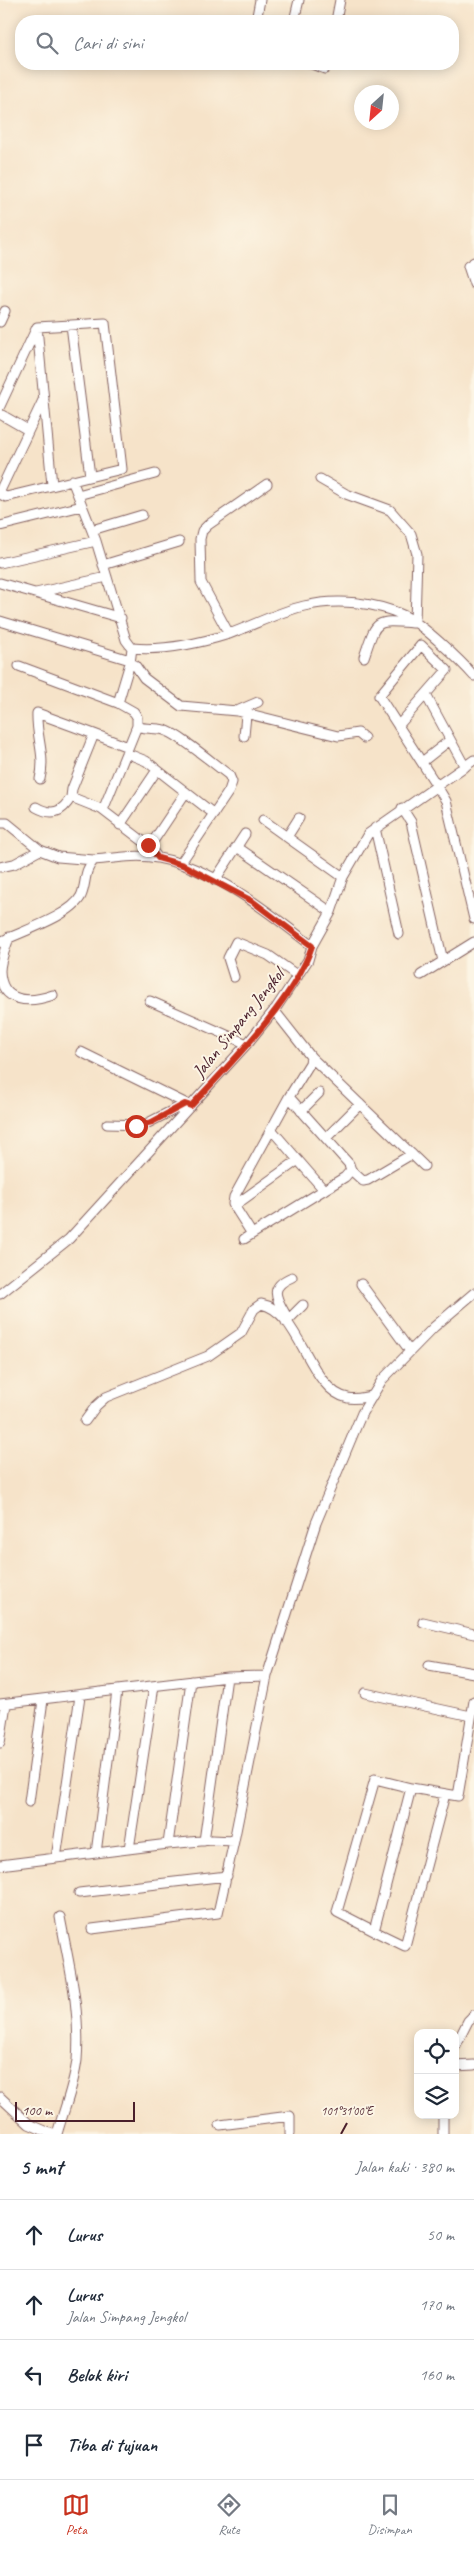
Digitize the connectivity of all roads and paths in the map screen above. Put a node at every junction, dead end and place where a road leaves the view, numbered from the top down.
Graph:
1 (260, 0) edge
2 (299, 0) edge
3 (340, 0) edge
4 (257, 15) edge
5 (295, 15) edge
6 (337, 15) edge
7 (474, 262) edge
8 (473, 279) edge
9 (5, 311) dead end
10 (0, 322) edge
11 (71, 325) junction
12 (37, 327) junction
13 (44, 397) junction
14 (0, 406) edge
15 (0, 414) edge
16 (28, 430) junction
17 (155, 474) dead end
18 (90, 476) junction
19 (320, 479) dead end
20 (72, 480) junction
21 (267, 484) dead end
22 (52, 485) junction
23 (0, 494) edge
24 (78, 495) junction
25 (82, 506) junction
26 (142, 515) dead end
27 (0, 526) edge
28 (92, 530) junction
29 (96, 542) junction
30 (179, 542) dead end
31 (0, 563) edge
32 (102, 564) junction
33 (107, 577) junction
34 (0, 583) edge
35 (36, 593) junction
36 (121, 618) junction
37 (0, 621) edge
38 (415, 623) junction
39 (229, 634) junction
40 (132, 648) junction
41 (364, 657) dead end
42 (130, 662) junction
43 (19, 666) dead end
44 (474, 676) edge
45 (426, 695) junction
46 (258, 702) dead end
47 (118, 703) junction
48 (237, 711) junction
49 (246, 715) junction
50 (137, 726) junction
51 (398, 726) junction
52 (94, 734) junction
53 (244, 736) dead end
54 (364, 738) dead end
55 (450, 740) junction
56 (127, 750) junction
57 (474, 761) edge
58 (422, 762) junction
59 (465, 767) junction
60 (158, 770) junction
61 (40, 779) dead end
62 (437, 786) junction
63 (186, 792) junction
64 (71, 797) junction
65 (36, 807) dead end
66 (402, 808) junction
67 (103, 810) junction
68 (214, 814) junction
69 (299, 818) dead end
70 (263, 820) dead end
71 (0, 823) edge
72 (120, 825) junction
73 (375, 828) junction
74 (245, 834) dead end
75 (287, 837) junction
76 (150, 846) junction
77 (237, 847) junction
78 (40, 850) junction
79 (158, 858) junction
80 (94, 860) junction
81 (180, 864) junction
82 (0, 867) edge
83 (343, 878) junction
84 (215, 880) junction
85 (331, 912) junction
86 (474, 919) edge
87 (399, 934) dead end
88 (4, 939) edge
89 (474, 942) edge
90 (312, 946) junction
91 (443, 961) junction
92 (421, 975) dead end
93 (298, 976) junction
94 (234, 977) dead end
95 (53, 995) dead end
96 (150, 1001) dead end
97 (274, 1010) junction
98 (247, 1044) junction
99 (81, 1052) dead end
100 (311, 1057) junction
101 (319, 1093) dead end
102 (289, 1097) junction
103 (360, 1104) junction
104 (188, 1105) junction
105 (301, 1111) junction
106 (107, 1124) dead end
107 (271, 1129) junction
108 (326, 1138) junction
109 (412, 1154) junction
110 (298, 1160) junction
111 (424, 1166) dead end
112 (351, 1170) junction
113 (324, 1190) junction
114 (234, 1206) junction
115 (292, 1277) dead end
116 (361, 1284) dead end
117 (474, 1292) edge
118 (0, 1294) edge
119 (303, 1305) dead end
120 (287, 1321) junction
121 (410, 1351) junction
122 (371, 1396) junction
123 (86, 1421) dead end
124 (423, 1622) dead end
125 (474, 1634) edge
126 (429, 1665) dead end
127 (474, 1673) edge
128 (267, 1676) junction
129 (227, 1677) junction
130 (191, 1681) junction
131 (154, 1686) junction
132 (116, 1691) junction
133 (365, 1693) dead end
134 (80, 1696) junction
135 (43, 1700) junction
136 (474, 1702) edge
137 (3, 1704) edge
138 (471, 1716) junction
139 (0, 1743) edge
140 (411, 1788) junction
141 (445, 1794) junction
142 (29, 1802) dead end
143 (204, 1841) junction
144 (234, 1841) junction
145 (168, 1844) junction
146 (128, 1849) junction
147 (96, 1853) junction
148 (56, 1858) junction
149 (0, 1865) edge
150 (227, 1876) junction
151 (79, 1893) dead end
152 (60, 1917) dead end
153 (92, 1929) dead end
154 (374, 1931) junction
155 (474, 2015) edge
156 (459, 2038) edge
157 (474, 2064) edge
158 (459, 2066) edge
159 (0, 2097) edge
160 (442, 2119) edge
161 (220, 2126) dead end
162 (52, 2134) edge
163 (57, 2134) edge
164 (290, 2134) edge
165 (443, 2134) edge

1 - 4 street
2 - 5 street
3 - 6 street
7 - 8 street
9 - 10 street
11 - 12 street
11 - 18 street
11 - 18 street
12 - 13 street
12 - 14 street
13 - 16 street
13 - 22 street
15 - 16 street
16 - 23 street
17 - 24 street
18 - 20 street
19 - 38 street
20 - 22 street
20 - 24 street
21 - 39 street
22 - 23 street
24 - 25 street
25 - 27 street
25 - 28 street
26 - 28 street
28 - 29 street
29 - 31 street
29 - 32 street
30 - 32 street
32 - 33 street
33 - 35 street
33 - 36 street
34 - 35 street
35 - 36 street
36 - 40 street
37 - 42 street
38 - 39 street
38 - 41 street
38 - 44 street
39 - 40 street
40 - 42 street
42 - 47 street
42 - 48 street
43 - 47 street
45 - 51 street
45 - 51 street
45 - 55 street
46 - 48 street
47 - 50 street
48 - 49 street
49 - 53 street
49 - 54 street
50 - 56 street
50 - 68 street
51 - 58 street
52 - 56 street
52 - 61 street
52 - 64 street
55 - 58 street
55 - 59 street
56 - 60 street
56 - 67 street
57 - 59 street, Jalan Simpang Jengkol
58 - 62 street
59 - 62 street, Jalan Simpang Jengkol
60 - 63 street
60 - 72 street
62 - 66 street, Jalan Simpang Jengkol
62 - 86 street
63 - 68 street
63 - 76 street
64 - 65 street
64 - 67 street
66 - 73 street, Jalan Simpang Jengkol
66 - 91 street
67 - 72 street
68 - 81 street
69 - 75 street
70 - 75 street
71 - 78 street
72 - 76 street
73 - 83 street, Jalan Simpang Jengkol
73 - 87 street
74 - 77 street
75 - 83 street
76 - 79 street
77 - 84 street
77 - 85 street
78 - 80 street
78 - 82 street
79 - 80 street
79 - 81 street
80 - 88 street
81 - 84 street
83 - 85 street, Jalan Simpang Jengkol
84 - 90 street
85 - 90 street, Jalan Simpang Jengkol
88 - 95 street
89 - 91 street
90 - 93 street, Jalan Simpang Jengkol
91 - 92 street
93 - 94 street
93 - 97 street, Jalan Simpang Jengkol
96 - 98 street
97 - 98 street, Jalan Simpang Jengkol
97 - 100 street
98 - 104 street, Jalan Simpang Jengkol
99 - 104 street
100 - 102 street
100 - 103 street
101 - 105 street
102 - 105 street
102 - 107 street
103 - 108 street
103 - 109 street
104 - 106 street
104 - 118 street, Jalan Simpang Jengkol
105 - 108 street
107 - 110 street
107 - 114 street
108 - 112 street
109 - 111 street
109 - 112 street
110 - 113 street
110 - 114 street
112 - 113 street
113 - 114 street
115 - 120 street
116 - 121 street
117 - 121 street
119 - 120 street
120 - 122 street
120 - 123 street
121 - 122 street
122 - 128 street
124 - 125 street
126 - 127 street
128 - 129 street
128 - 144 street
129 - 130 street
129 - 143 street
130 - 131 street
130 - 145 street
131 - 132 street
131 - 146 street
132 - 134 street
132 - 147 street
133 - 138 street
134 - 135 street
134 - 148 street
135 - 137 street
135 - 142 street
136 - 138 street
137 - 139 street
138 - 141 street
140 - 141 street
140 - 154 street
140 - 154 street
141 - 154 street
143 - 144 street
143 - 145 street
144 - 150 street
145 - 146 street
146 - 147 street
147 - 148 street
148 - 149 street
150 - 151 street
150 - 153 street
152 - 163 street
155 - 156 street
157 - 158 street
159 - 162 street
160 - 165 street
161 - 164 street

